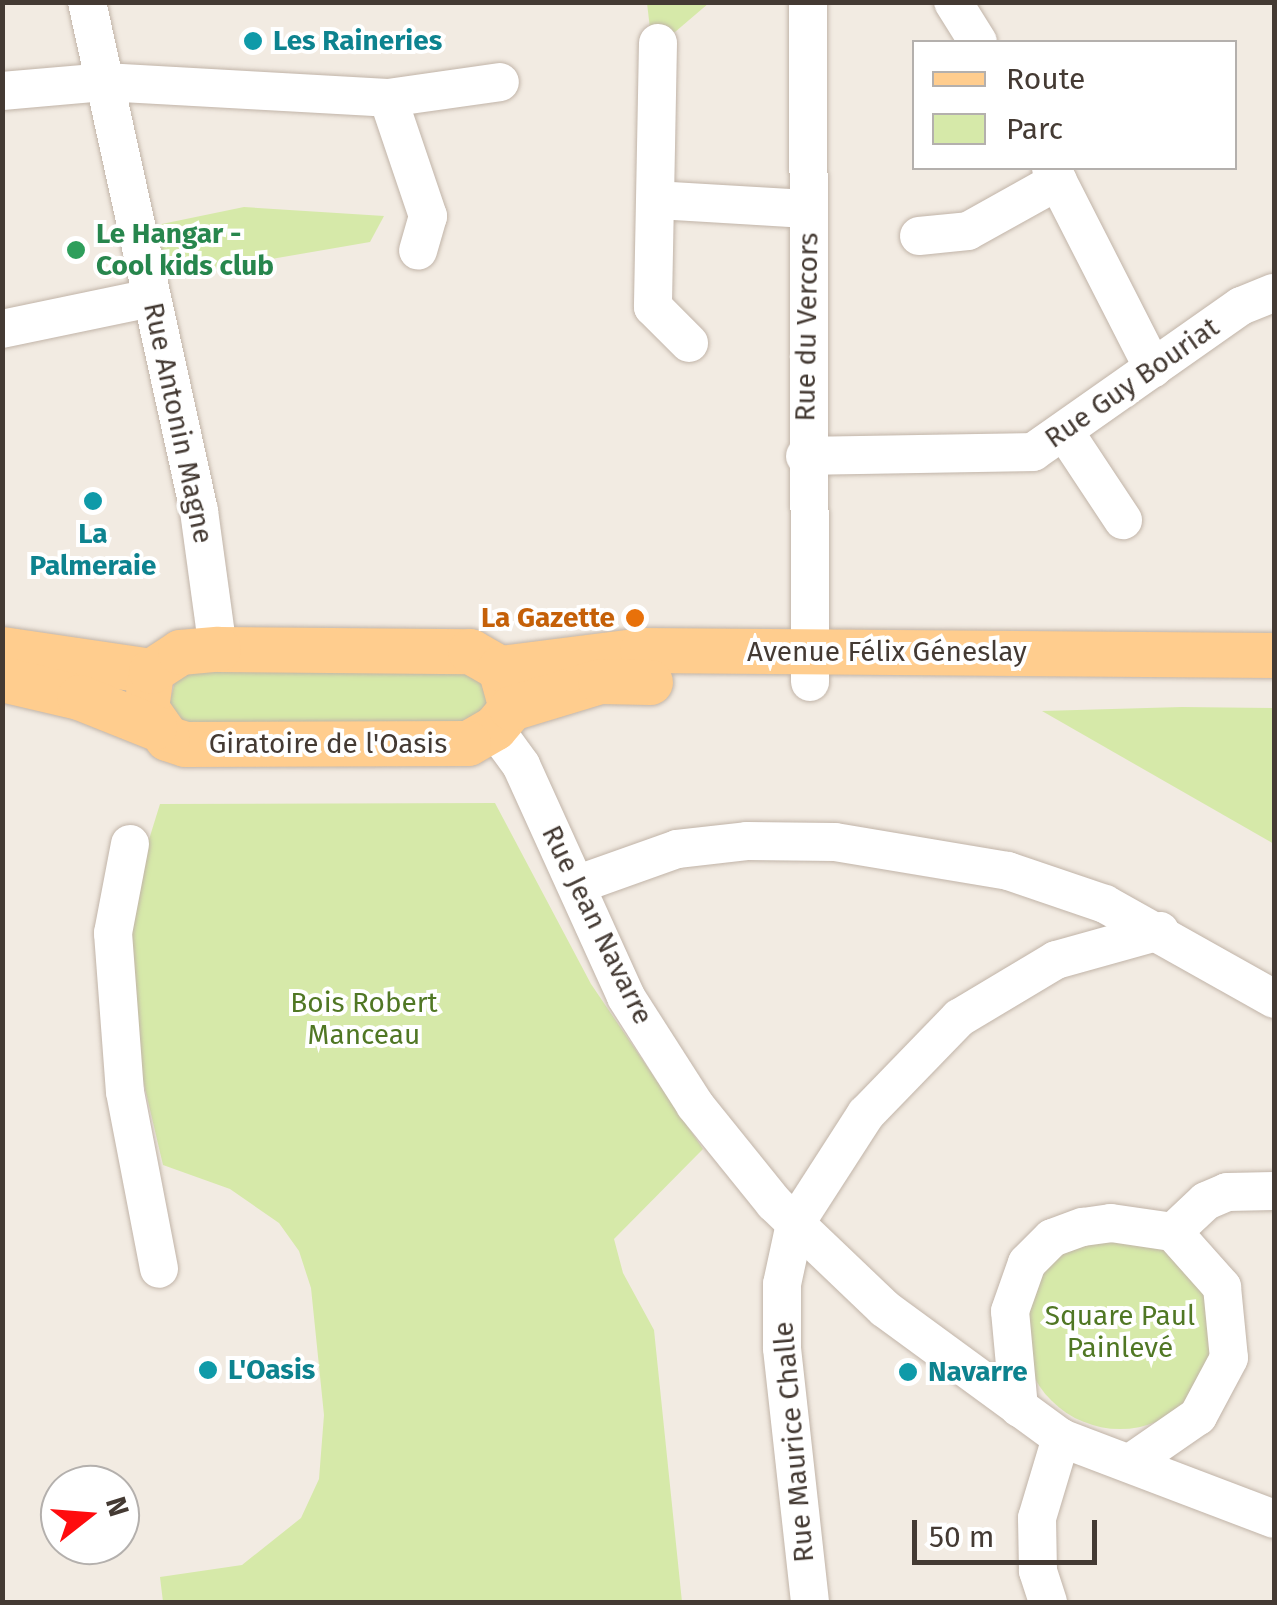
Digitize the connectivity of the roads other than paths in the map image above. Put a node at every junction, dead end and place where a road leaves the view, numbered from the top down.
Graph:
1 (87, 2) edge
2 (808, 2) edge
3 (954, 2) edge
4 (977, 40) edge
5 (658, 43) dead end
6 (104, 82) junction
7 (500, 82) dead end
8 (2, 90) edge
9 (388, 98) junction
10 (1054, 174) edge
11 (656, 200) junction
12 (809, 209) junction
13 (919, 236) dead end
14 (418, 251) dead end
15 (1274, 293) edge
16 (151, 298) junction
17 (2, 329) edge
18 (689, 343) dead end
19 (1152, 368) junction
20 (1064, 431) junction
21 (804, 456) junction
22 (1123, 520) dead end
23 (218, 649) junction
24 (2, 650) edge
25 (1274, 655) edge
26 (809, 667) junction
27 (151, 671) junction
28 (2, 679) edge
29 (1274, 686) edge
30 (502, 701) junction
31 (154, 727) junction
32 (130, 844) dead end
33 (576, 885) junction
34 (1160, 931) junction
35 (1274, 999) edge
36 (1274, 1190) edge
37 (795, 1224) junction
38 (1173, 1232) junction
39 (159, 1269) dead end
40 (1020, 1408) junction
41 (1061, 1438) junction
42 (1130, 1463) junction
43 (1274, 1519) edge
44 (810, 1602) edge
45 (1048, 1602) edge

1 - 6 street, Rue Antonin Magne
2 - 12 street, Rue du Vercors
3 - 4 street
5 - 11 street
6 - 8 street
6 - 9 street
6 - 16 street, Rue Antonin Magne
7 - 9 street
9 - 14 street
10 - 13 street
10 - 19 street
11 - 12 street
11 - 18 street
12 - 21 street, Rue du Vercors
15 - 19 street, Rue Guy Bouriat
16 - 17 street
16 - 23 street, Rue Antonin Magne
19 - 20 street, Rue Guy Bouriat
20 - 21 street, Rue Guy Bouriat
20 - 22 street
21 - 26 street, Rue du Vercors
23 - 27 main road
23 - 30 main road
24 - 27 main road
25 - 26 main road, Avenue Félix Géneslay
26 - 29 main road, Avenue Félix Géneslay
26 - 30 main road, Avenue Félix Géneslay
27 - 31 main road
28 - 31 main road
30 - 31 main road, Giratoire de l'Oasis
30 - 33 street, Rue Jean Navarre
32 - 39 street
33 - 34 street
33 - 37 street, Rue Jean Navarre
34 - 35 street
34 - 37 street
36 - 38 street
37 - 40 street, Rue Jean Navarre
37 - 44 street, Rue Maurice Challe
38 - 40 street
38 - 42 street
40 - 41 street, Rue Jean Navarre
41 - 42 street
41 - 45 street
42 - 43 street

